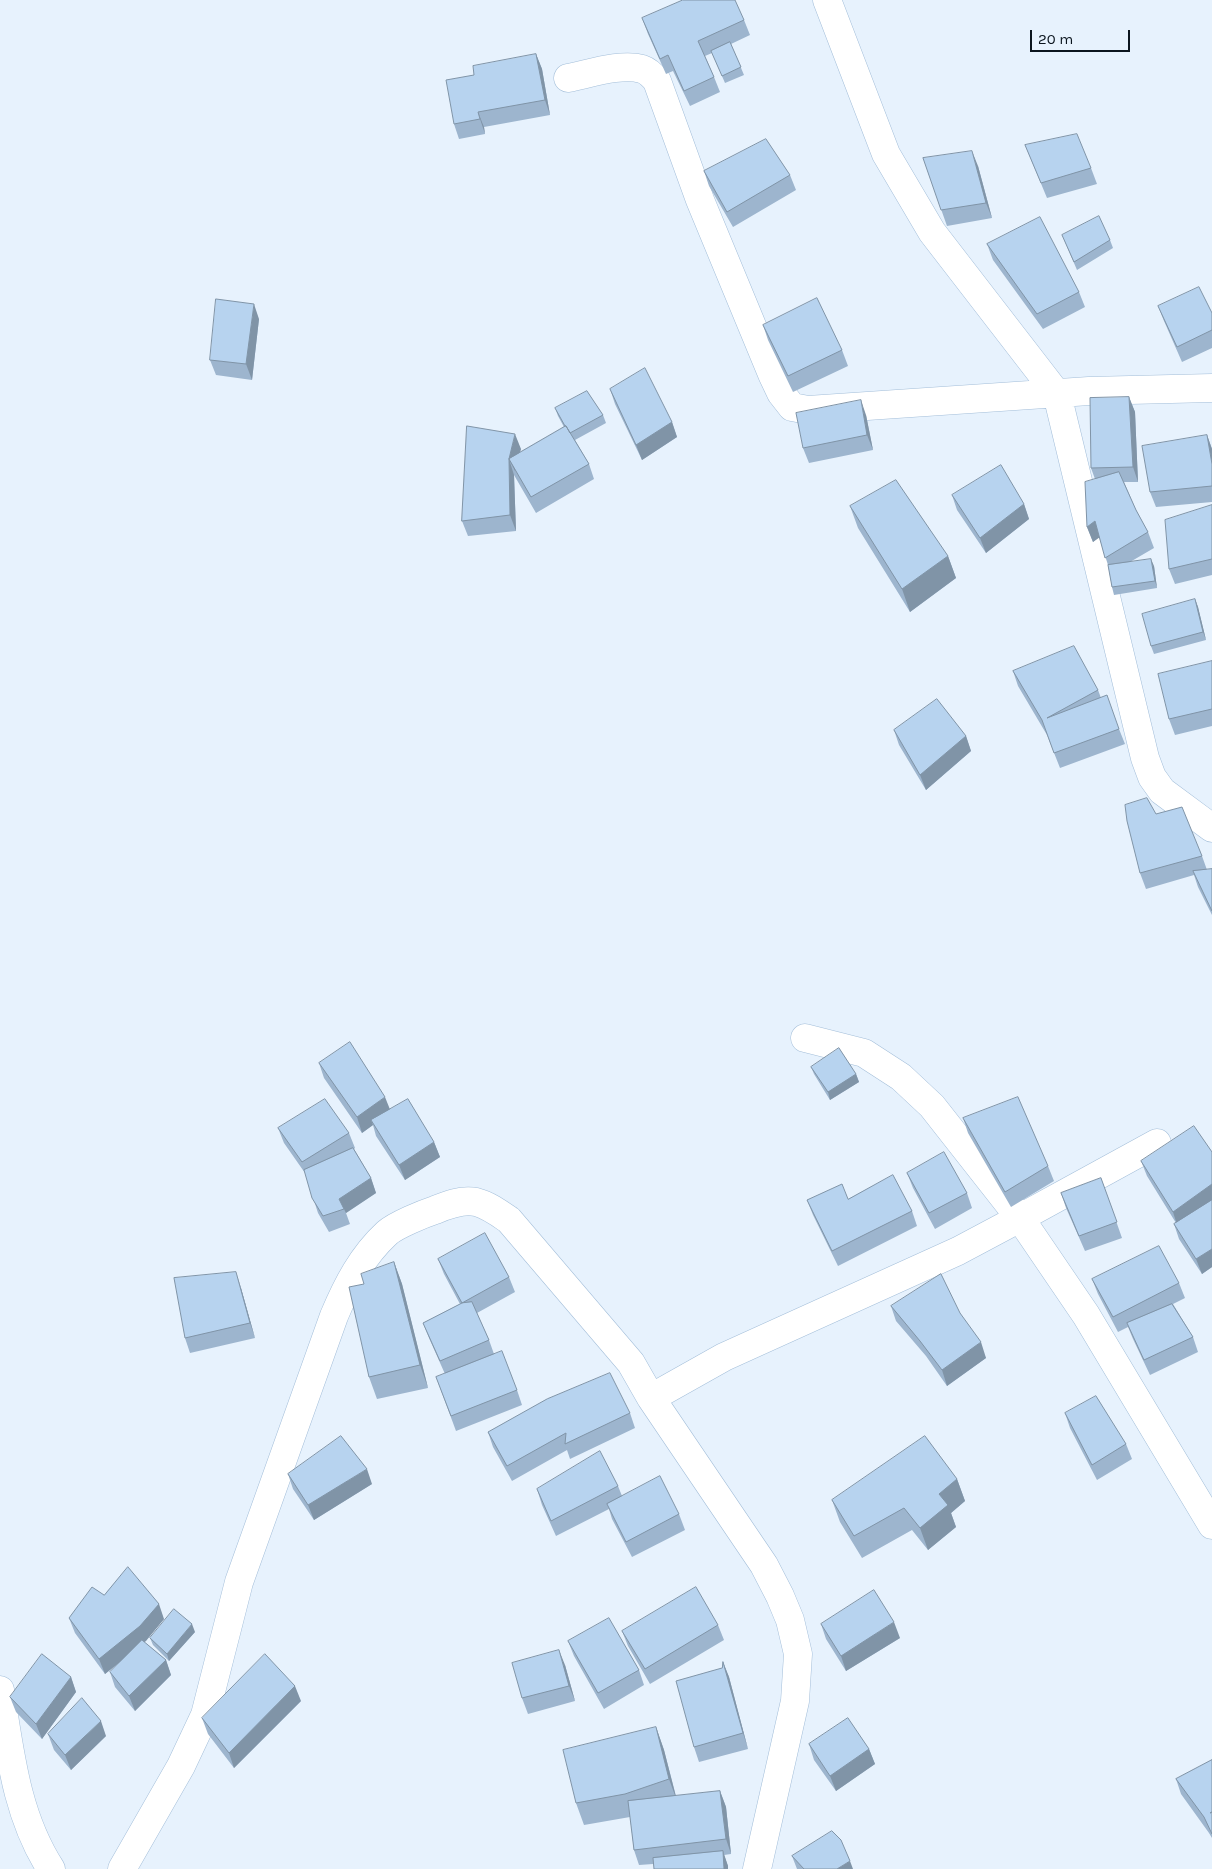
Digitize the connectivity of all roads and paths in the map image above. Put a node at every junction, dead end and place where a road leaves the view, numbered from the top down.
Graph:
1 (827, 0) edge
2 (568, 78) dead end
3 (1212, 388) edge
4 (1057, 394) junction
5 (1212, 828) edge
6 (804, 1038) dead end
7 (1157, 1143) dead end
8 (1020, 1218) junction
9 (651, 1398) junction
10 (1212, 1525) edge
11 (0, 1690) edge
12 (51, 1869) edge
13 (122, 1869) edge
14 (758, 1869) edge

1 - 4 street
2 - 4 street
3 - 4 street
4 - 5 street
6 - 8 street
7 - 8 street
8 - 9 street
8 - 10 street
9 - 13 street
9 - 14 street
11 - 12 street

